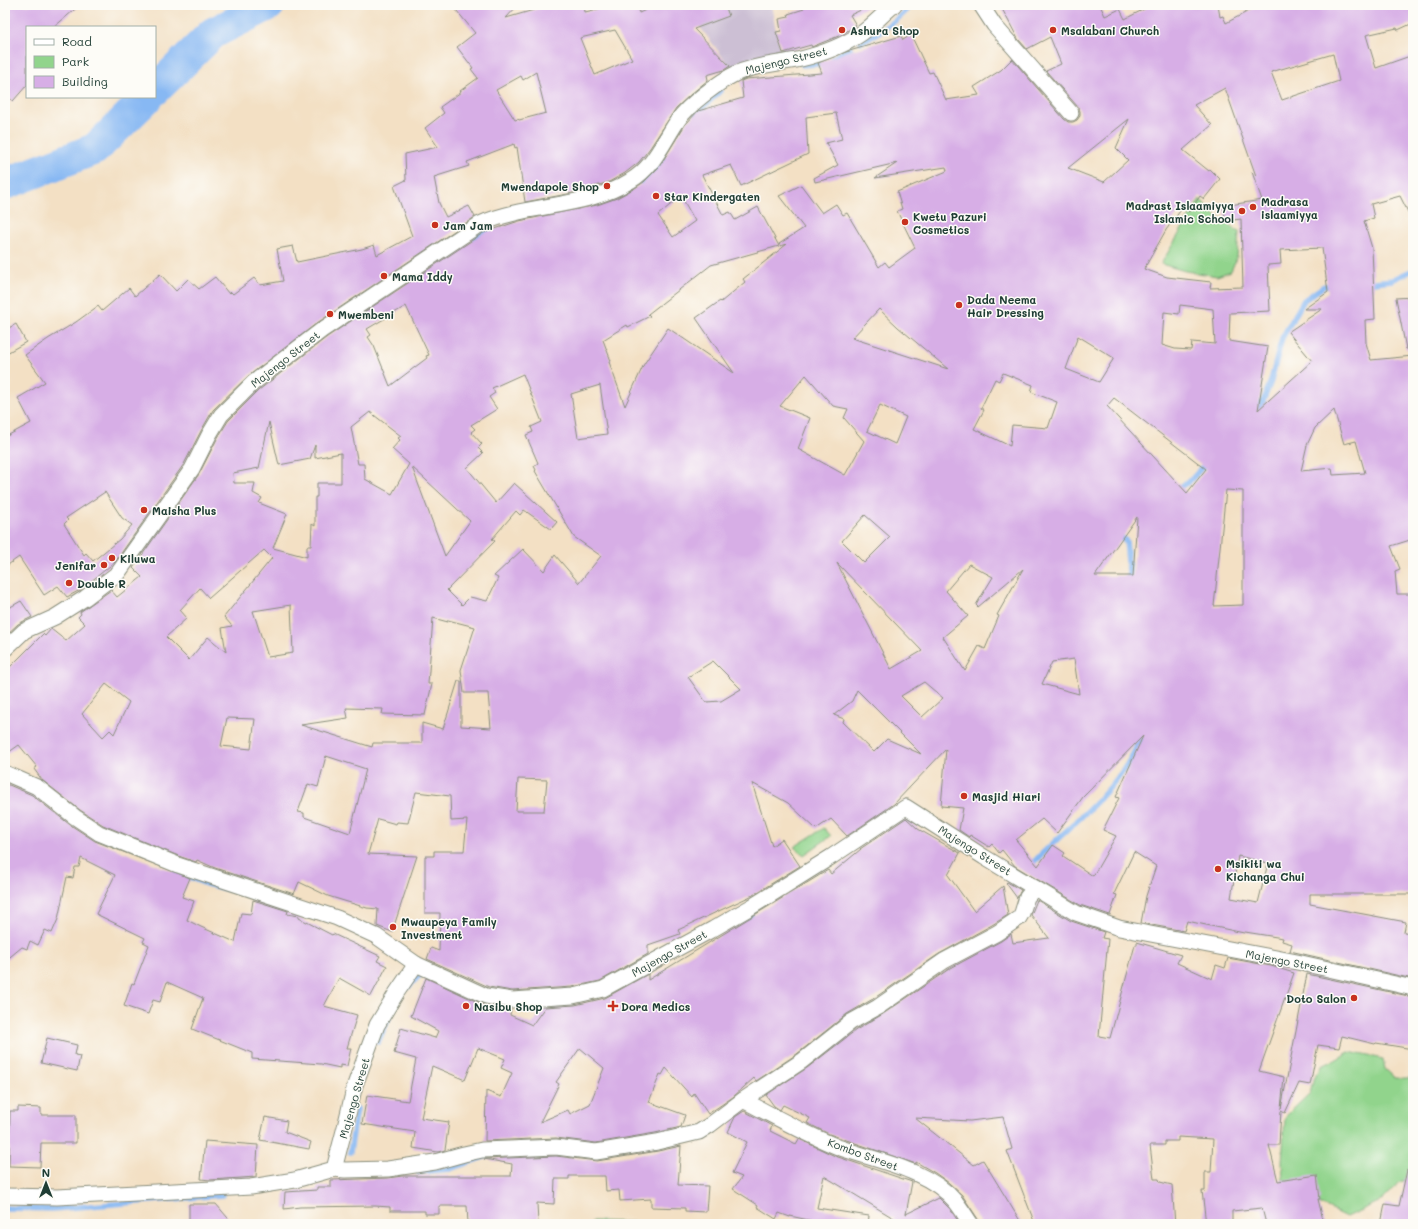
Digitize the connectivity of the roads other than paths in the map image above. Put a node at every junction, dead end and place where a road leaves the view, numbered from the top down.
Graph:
1 (894, 5) edge
2 (981, 5) edge
3 (1071, 113) dead end
4 (5, 649) edge
5 (5, 773) edge
6 (1035, 888) junction
7 (416, 964) junction
8 (1413, 988) edge
9 (743, 1100) junction
10 (334, 1169) junction
11 (5, 1196) edge
12 (971, 1224) edge

1 - 4 street, Majengo Street
2 - 3 street
5 - 7 street
6 - 7 street, Majengo Street
6 - 8 street, Majengo Street
6 - 9 street
7 - 10 street, Majengo Street
9 - 10 street
9 - 12 street, Kombo Street
10 - 11 street

